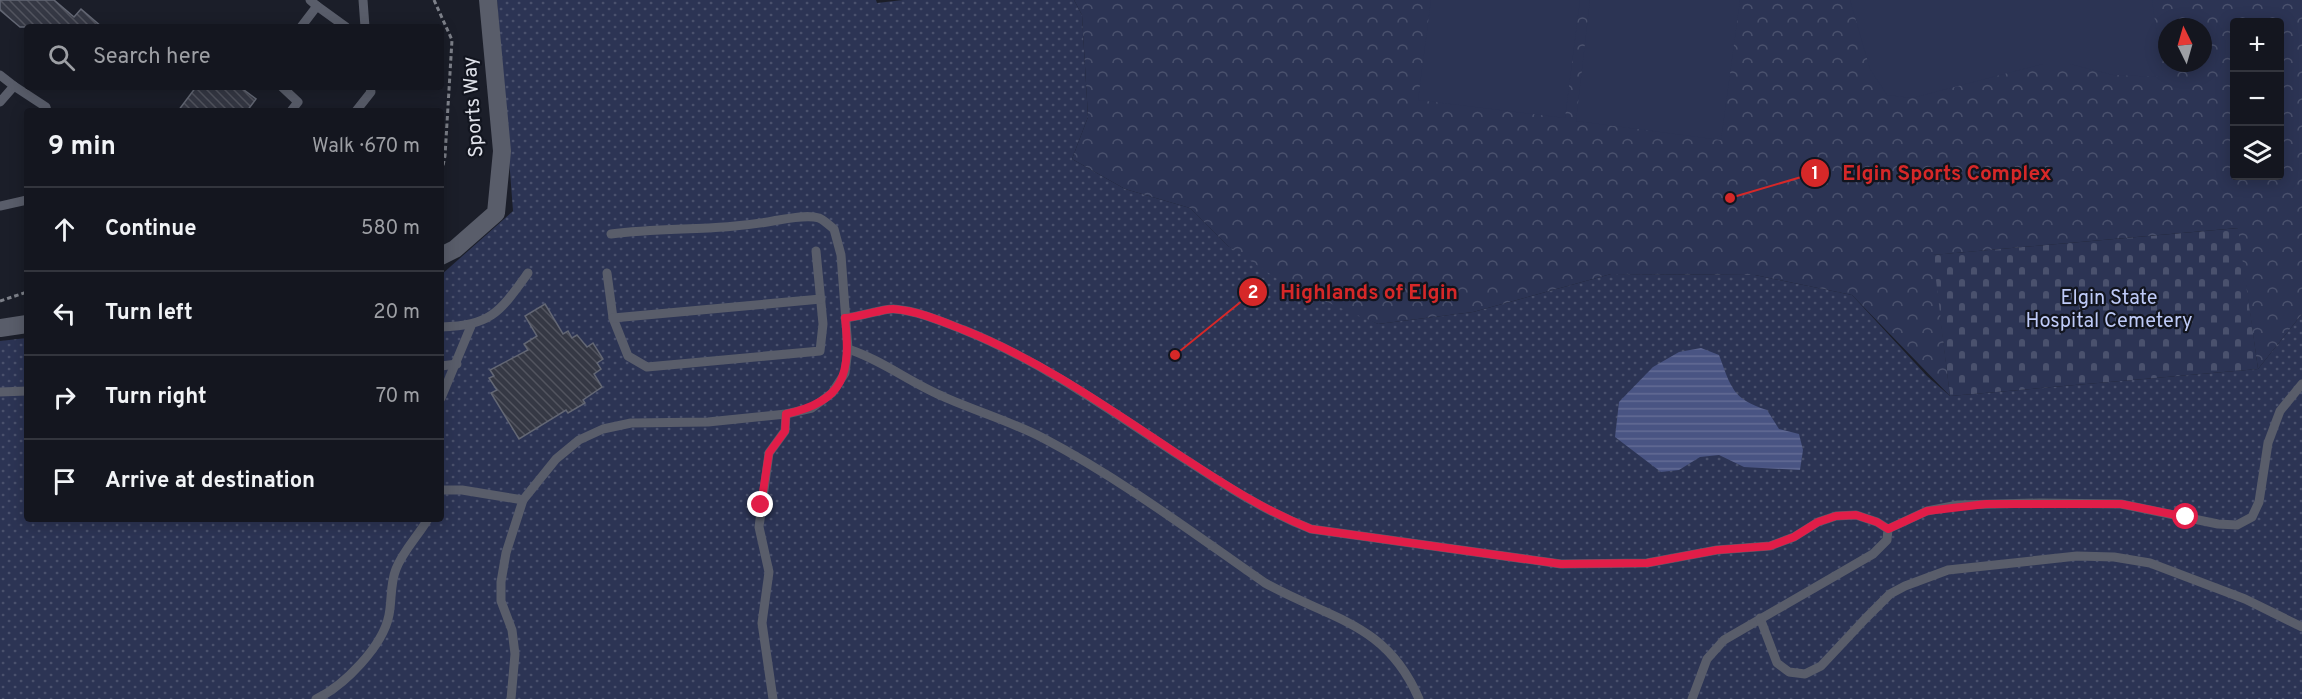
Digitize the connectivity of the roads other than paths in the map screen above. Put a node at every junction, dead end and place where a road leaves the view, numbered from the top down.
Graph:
1 (363, 0) edge
2 (488, 0) edge
3 (314, 3) edge
4 (303, 24) edge
5 (342, 24) edge
6 (366, 24) edge
7 (0, 75) edge
8 (14, 86) junction
9 (285, 90) edge
10 (371, 90) edge
11 (0, 102) edge
12 (46, 108) edge
13 (293, 108) edge
14 (358, 108) edge
15 (24, 201) edge
16 (0, 206) edge
17 (611, 234) dead end
18 (816, 251) dead end
19 (444, 254) edge
20 (528, 273) dead end
21 (607, 273) dead end
22 (821, 299) junction
23 (613, 318) junction
24 (845, 318) junction
25 (24, 324) edge
26 (471, 326) junction
27 (444, 327) edge
28 (0, 328) edge
29 (848, 349) junction
30 (457, 364) junction
31 (444, 366) edge
32 (2302, 384) edge
33 (24, 391) edge
34 (0, 392) edge
35 (444, 392) edge
36 (786, 414) junction
37 (444, 490) edge
38 (523, 500) junction
39 (426, 522) edge
40 (1888, 529) junction
41 (1760, 618) junction
42 (2302, 627) edge
43 (315, 699) edge
44 (511, 699) edge
45 (773, 699) edge
46 (1419, 699) edge
47 (1692, 699) edge

1 - 6 lane
2 - 19 street, Sports Way
3 - 4 lane
3 - 5 lane
7 - 8 lane
8 - 11 lane
8 - 12 lane
9 - 13 lane
10 - 14 lane
15 - 16 lane
17 - 24 lane
18 - 22 lane
20 - 26 lane
21 - 23 lane
22 - 23 lane
22 - 23 lane
24 - 29 lane
24 - 40 lane
25 - 28 street
26 - 27 lane
26 - 30 lane
29 - 36 lane
29 - 46 lane
30 - 31 lane
30 - 35 lane
32 - 40 lane
33 - 34 lane
36 - 38 lane
36 - 45 lane
37 - 38 lane
38 - 44 lane
39 - 43 lane
40 - 41 lane
41 - 42 lane
41 - 47 lane

